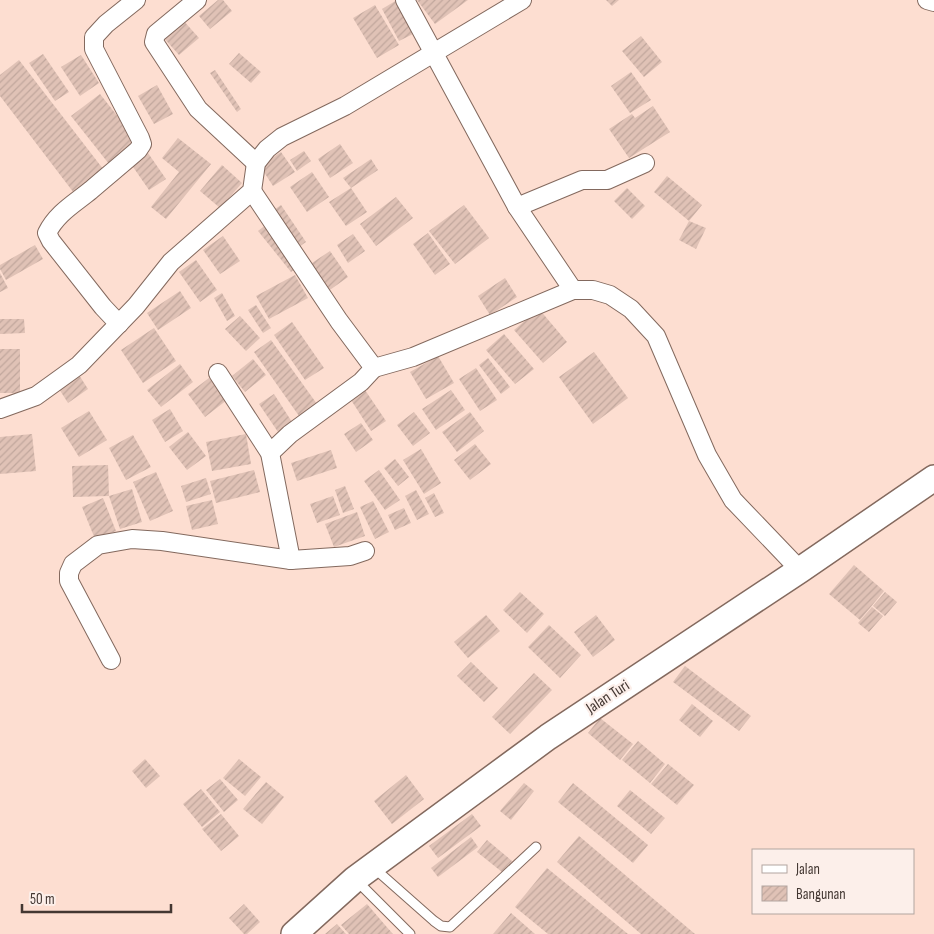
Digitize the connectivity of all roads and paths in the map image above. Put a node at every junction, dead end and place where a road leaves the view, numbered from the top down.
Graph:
1 (136, 0) edge
2 (197, 0) edge
3 (405, 0) edge
4 (522, 0) edge
5 (928, 0) edge
6 (934, 2) edge
7 (434, 53) junction
8 (256, 163) junction
9 (645, 163) dead end
10 (252, 190) junction
11 (517, 206) junction
12 (573, 290) junction
13 (119, 324) junction
14 (374, 368) junction
15 (218, 374) dead end
16 (0, 409) edge
17 (270, 453) junction
18 (934, 478) edge
19 (365, 551) dead end
20 (291, 560) junction
21 (800, 570) junction
22 (111, 660) dead end
23 (536, 847) dead end
24 (364, 873) junction
25 (294, 934) edge
26 (410, 934) edge

1 - 13 street
2 - 8 street
3 - 7 street
4 - 7 street
5 - 6 street
7 - 8 street
7 - 11 street
8 - 10 street
9 - 11 street
10 - 13 street
10 - 14 street
11 - 12 street
12 - 14 street
12 - 21 street
13 - 16 street
14 - 17 street
15 - 17 street
17 - 20 street
18 - 21 main road, Jalan Turi
19 - 20 street
20 - 22 street
21 - 24 main road, Jalan Turi
23 - 24 lane
24 - 25 main road, Jalan Turi
24 - 26 lane

